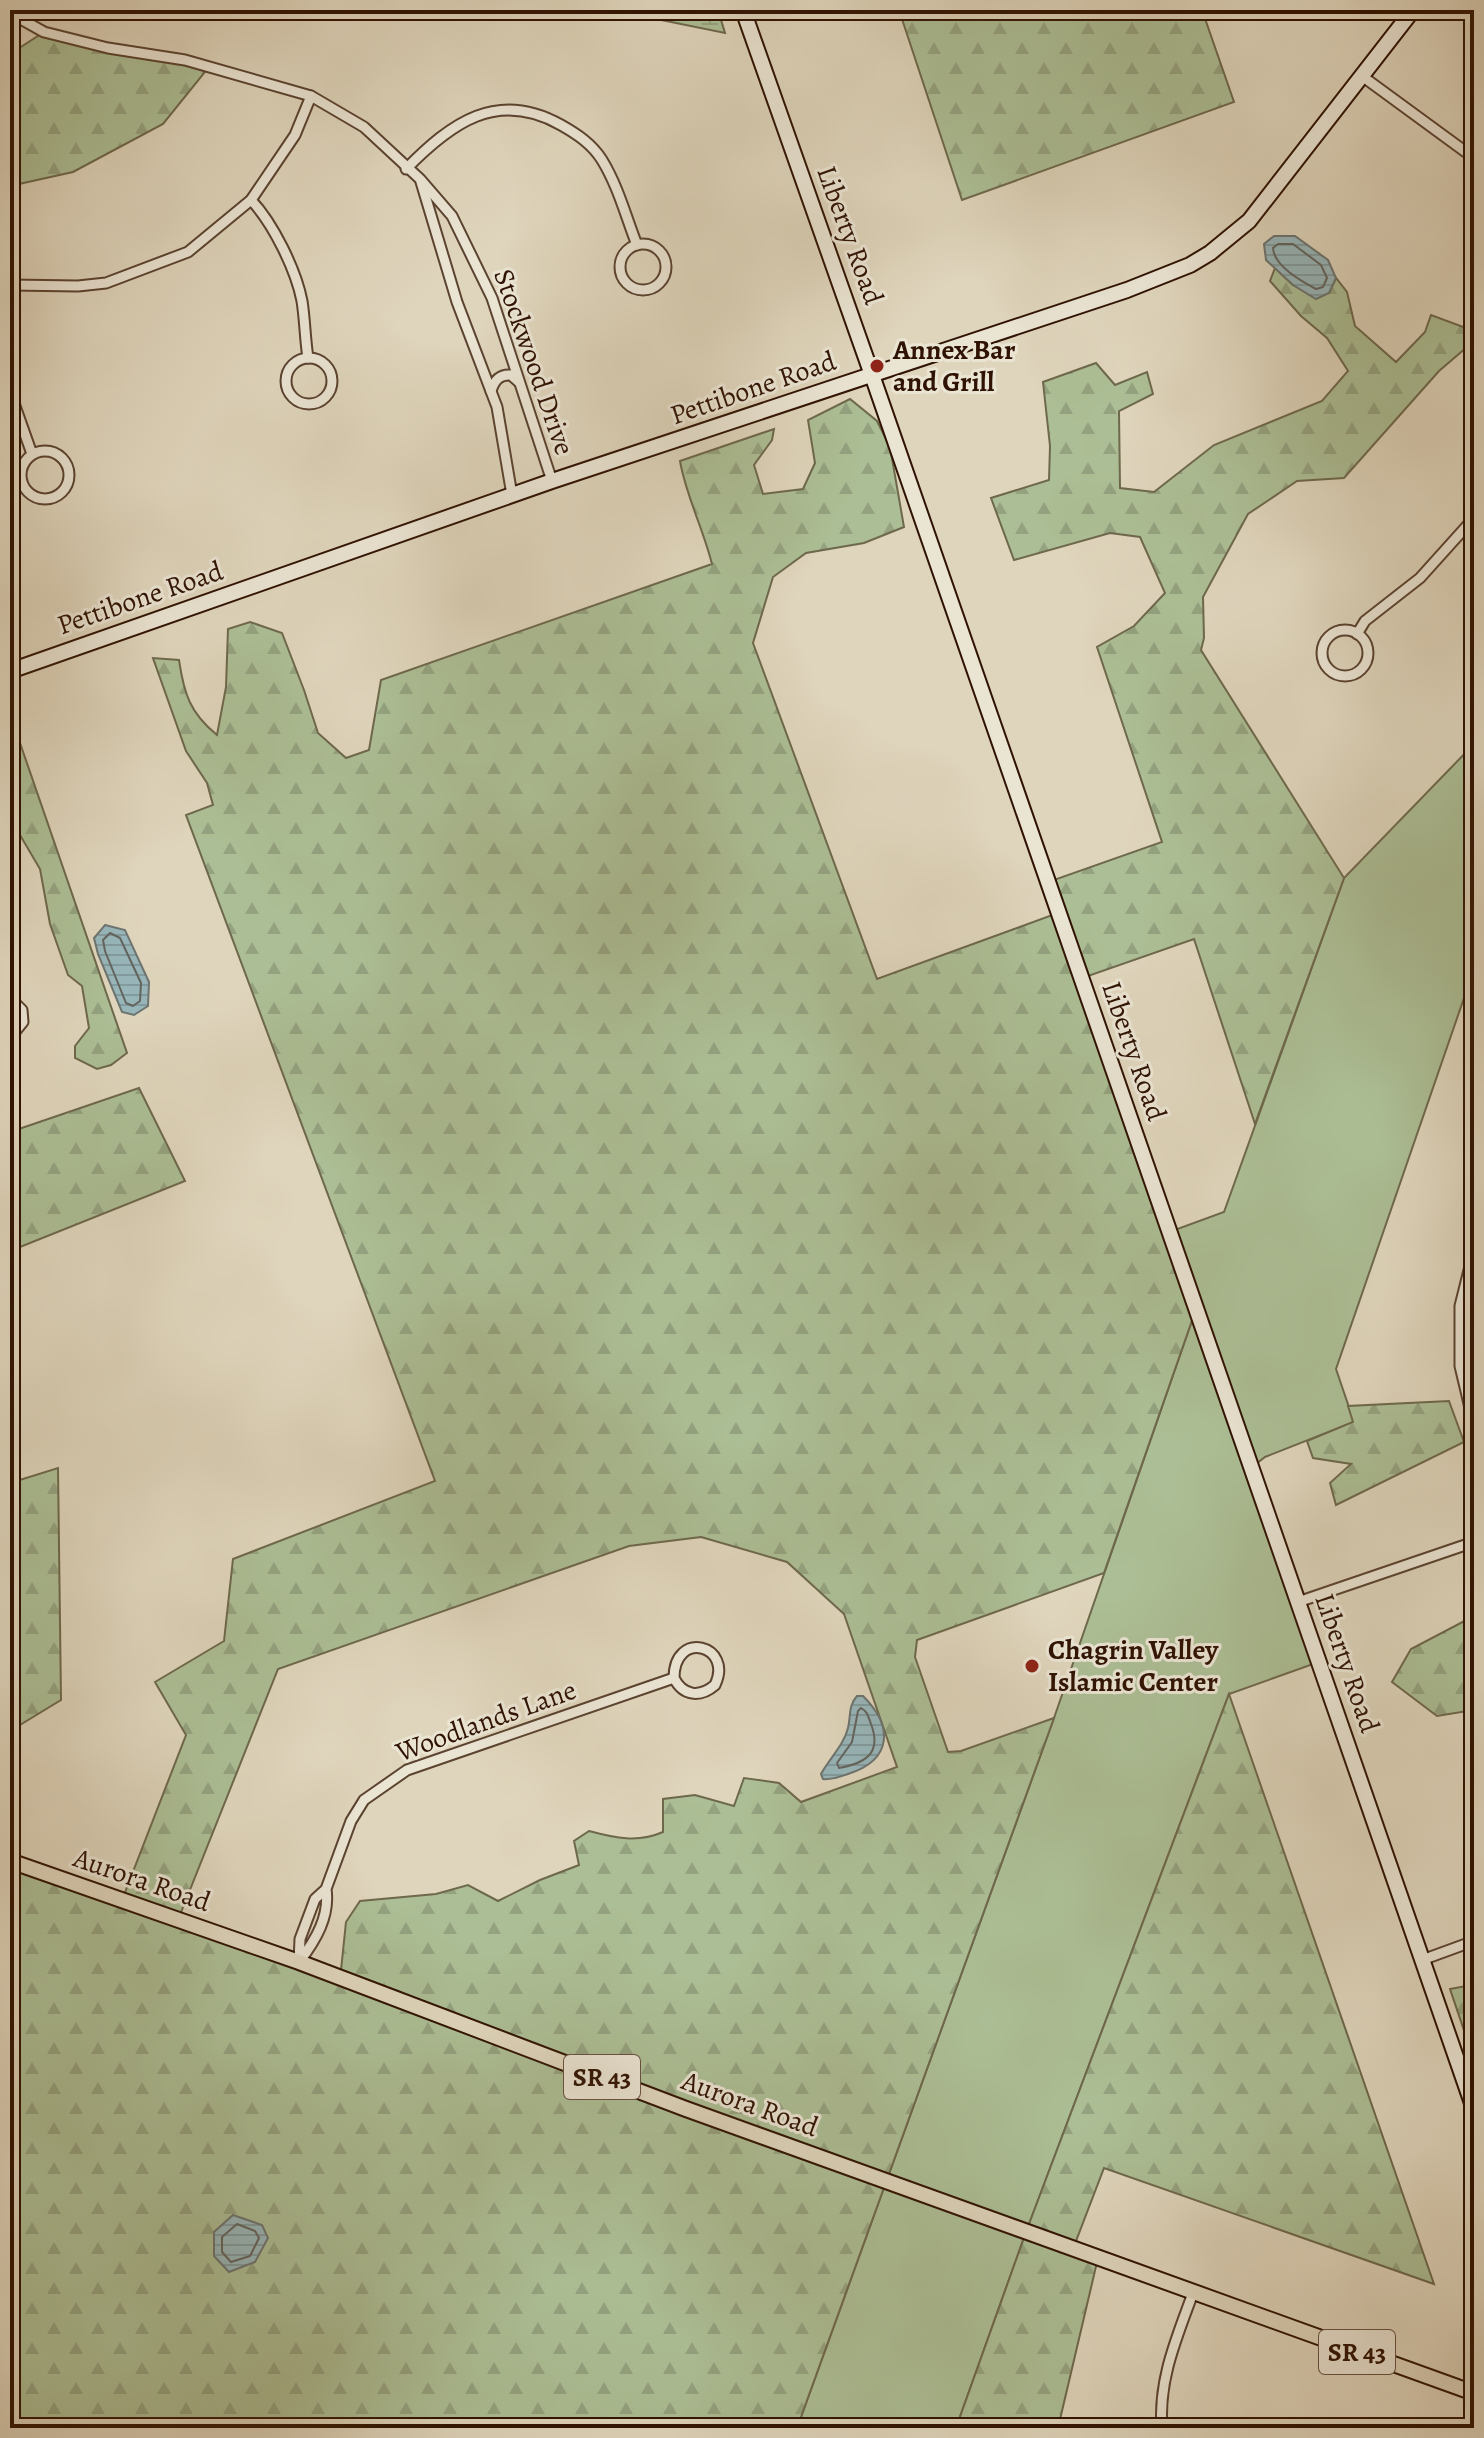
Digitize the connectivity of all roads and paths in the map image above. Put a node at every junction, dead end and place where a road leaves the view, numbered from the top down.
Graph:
1 (743, 10) edge
2 (1413, 10) edge
3 (10, 13) edge
4 (1362, 76) junction
5 (311, 96) junction
6 (1474, 158) edge
7 (406, 169) junction
8 (420, 179) junction
9 (251, 200) junction
10 (637, 245) junction
11 (10, 285) edge
12 (308, 358) junction
13 (872, 375) junction
14 (519, 382) junction
15 (491, 391) junction
16 (10, 392) edge
17 (32, 454) junction
18 (552, 481) junction
19 (512, 495) junction
20 (1474, 518) edge
21 (1357, 634) junction
22 (10, 671) edge
23 (10, 998) edge
24 (10, 1038) edge
25 (1474, 1250) edge
26 (1474, 1425) edge
27 (1474, 1542) edge
28 (1298, 1602) junction
29 (674, 1678) junction
30 (10, 1861) edge
31 (326, 1889) junction
32 (1474, 1941) edge
33 (1422, 1960) junction
34 (299, 1962) junction
35 (1474, 2109) edge
36 (1193, 2293) junction
37 (1474, 2393) edge
38 (1162, 2428) edge

1 - 13 street, Liberty Road
2 - 4 street, Pettibone Road
3 - 5 street, Stockwood Drive
4 - 6 street
4 - 13 street, Pettibone Road
5 - 7 street, Stockwood Drive
5 - 9 street
7 - 8 street, Stockwood Drive
7 - 10 street
8 - 14 street, Stockwood Drive
8 - 15 street, Stockwood Drive
9 - 11 street
9 - 12 street
10 - 10 street
12 - 12 street
13 - 18 street, Pettibone Road
13 - 28 street, Liberty Road
14 - 15 street
14 - 18 street, Stockwood Drive
15 - 19 street, Stockwood Drive
16 - 17 street
17 - 17 street
18 - 19 street, Pettibone Road
19 - 22 street, Pettibone Road
20 - 21 street
21 - 21 street
23 - 24 street
25 - 26 street
27 - 28 street
28 - 33 street, Liberty Road
29 - 29 street
29 - 31 street, Woodlands Lane
30 - 34 main road, Aurora Road / SR 43
31 - 34 street, Woodlands Lane
31 - 34 street, Woodlands Lane
32 - 33 street
33 - 35 street, Liberty Road
34 - 36 main road, Aurora Road / SR 43
36 - 37 main road, Aurora Road / SR 43
36 - 38 street

